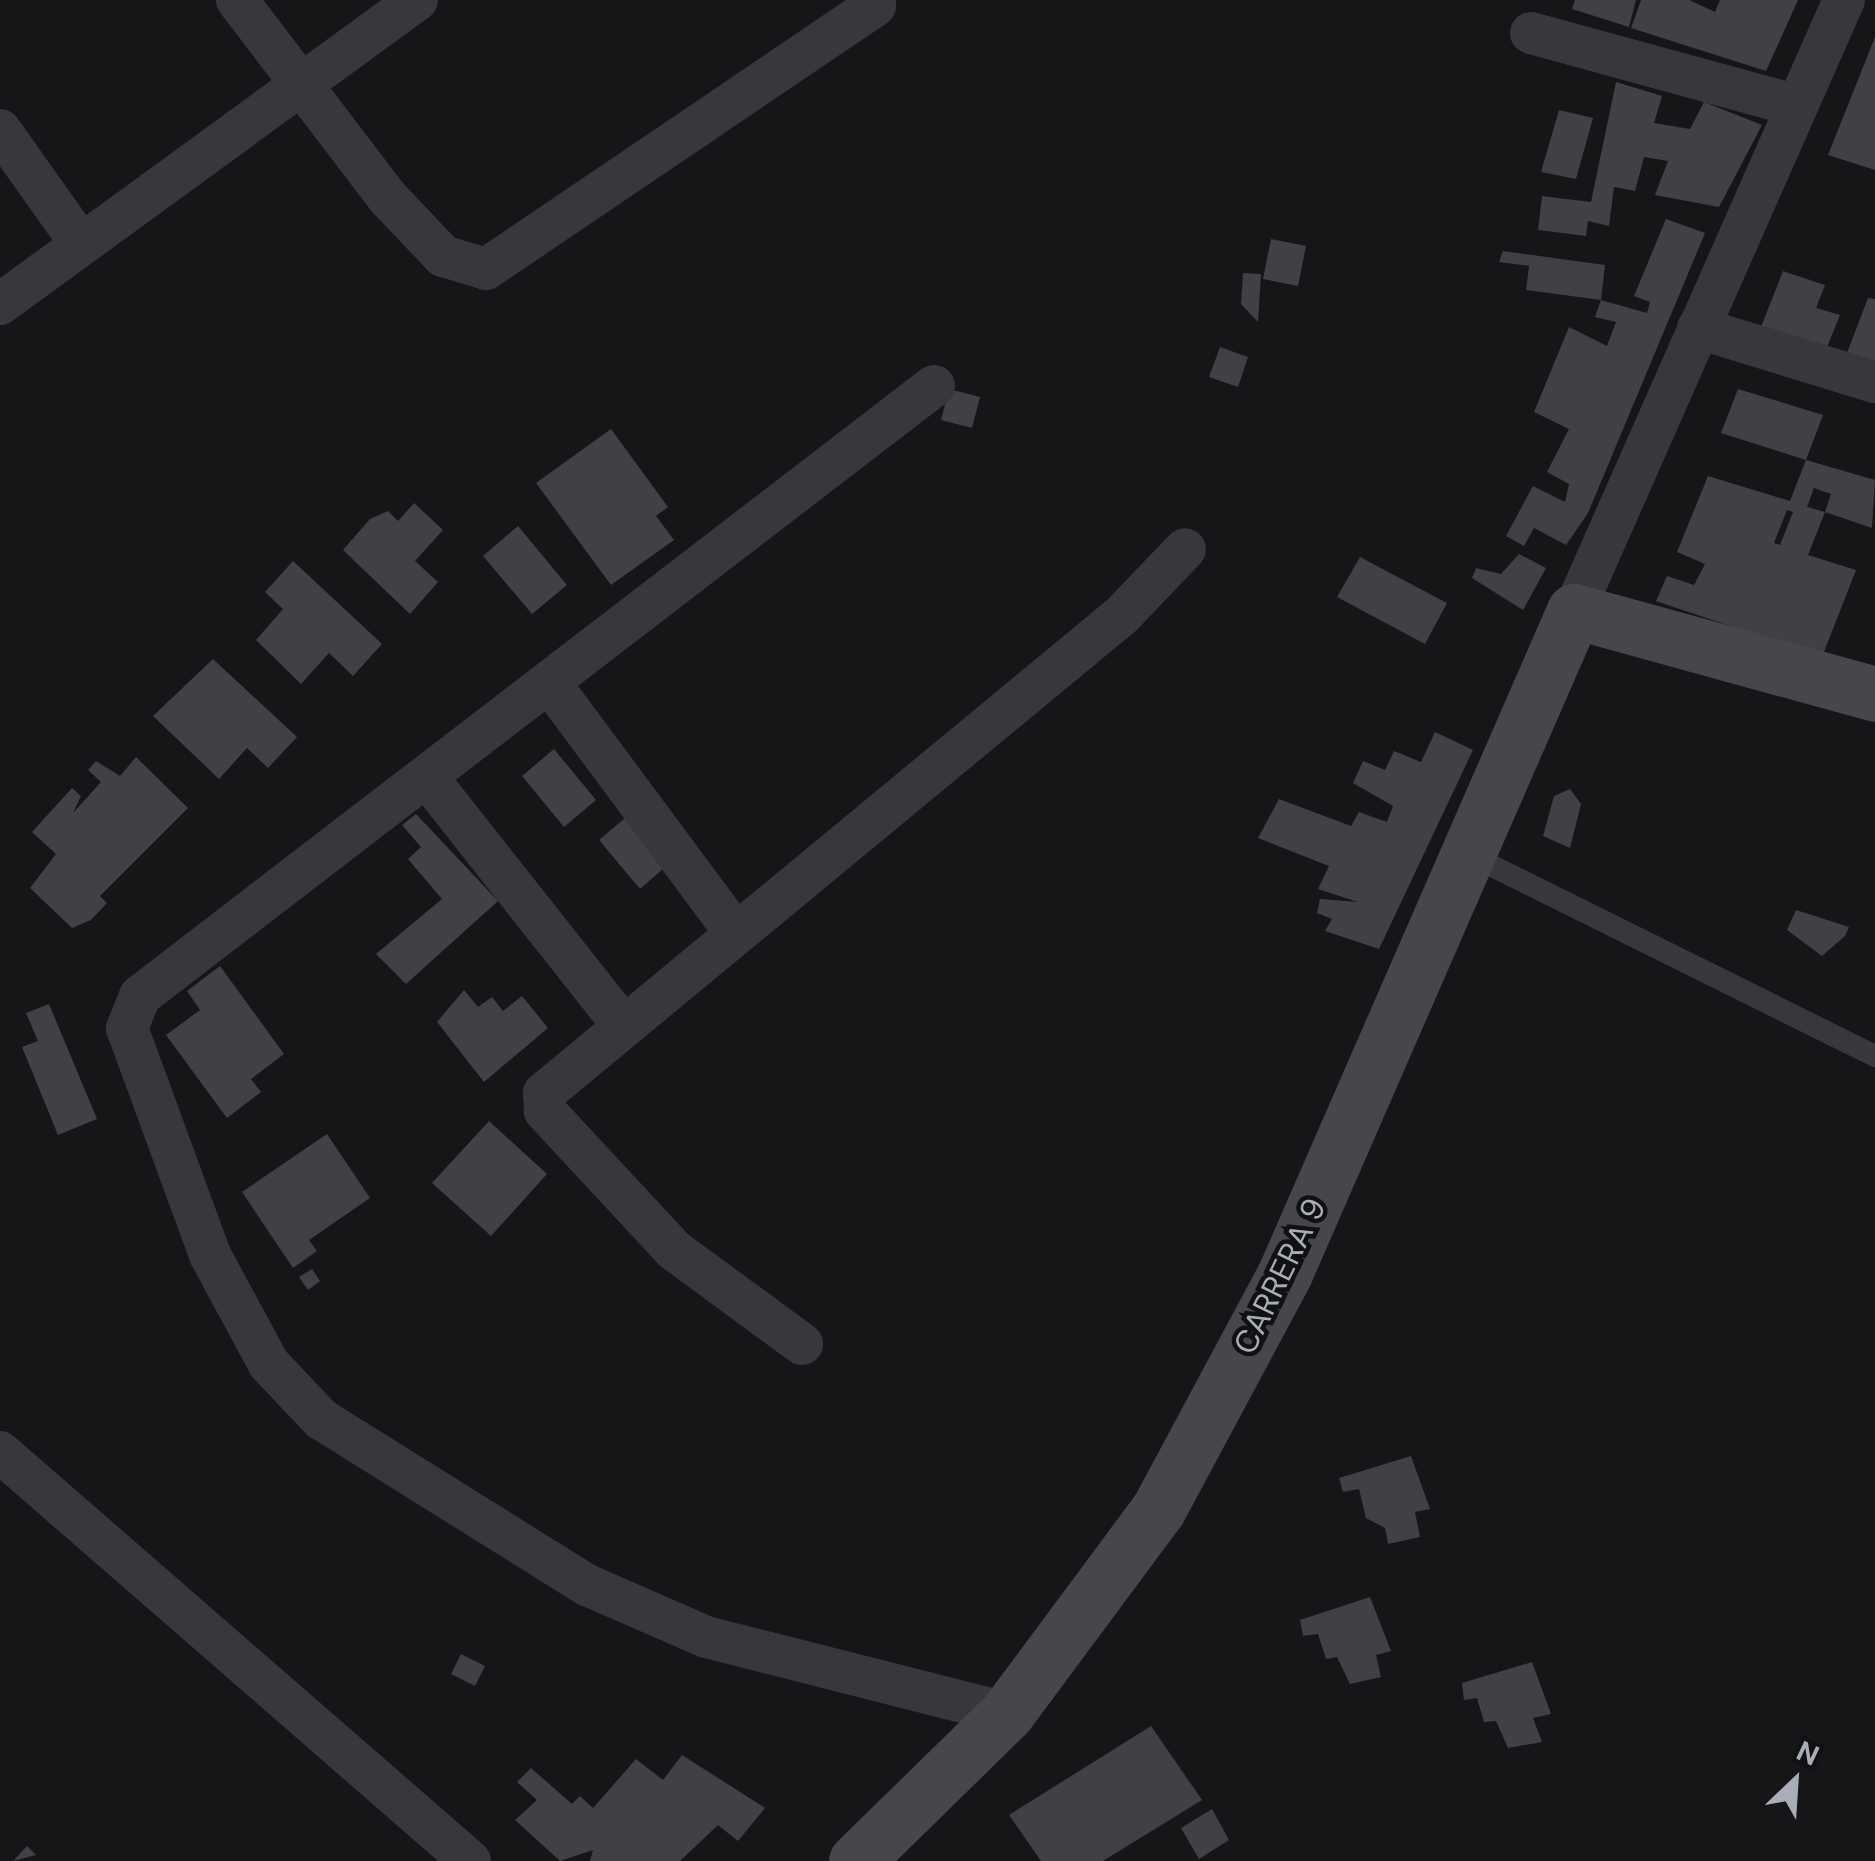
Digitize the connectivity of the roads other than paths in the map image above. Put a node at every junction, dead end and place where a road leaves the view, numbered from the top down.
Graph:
1 (236, 0) edge
2 (416, 0) edge
3 (1844, 0) edge
4 (875, 6) dead end
5 (1530, 33) dead end
6 (298, 83) junction
7 (1794, 105) junction
8 (0, 130) edge
9 (81, 244) junction
10 (0, 304) edge
11 (1698, 328) junction
12 (1875, 382) edge
13 (934, 386) dead end
14 (1185, 549) dead end
15 (1574, 612) junction
16 (552, 686) junction
17 (1875, 694) edge
18 (430, 780) junction
19 (1474, 858) junction
20 (735, 932) junction
21 (622, 1024) junction
22 (1875, 1056) edge
23 (802, 1344) dead end
24 (0, 1452) edge
25 (1006, 1713) junction
26 (470, 1861) edge
27 (856, 1861) edge

1 - 6 street
2 - 6 street
3 - 7 street
4 - 6 street
5 - 7 street
6 - 9 street
7 - 11 street
8 - 9 street
9 - 10 street
11 - 12 street
11 - 15 street
13 - 16 street
14 - 20 street
15 - 17 main road
15 - 19 main road, CARRERA 9
16 - 18 street
16 - 20 street
18 - 21 street
18 - 25 street
19 - 22 lane
19 - 25 main road, CARRERA 9
20 - 21 street
21 - 23 street
24 - 26 street
25 - 27 main road, CARRERA 9

